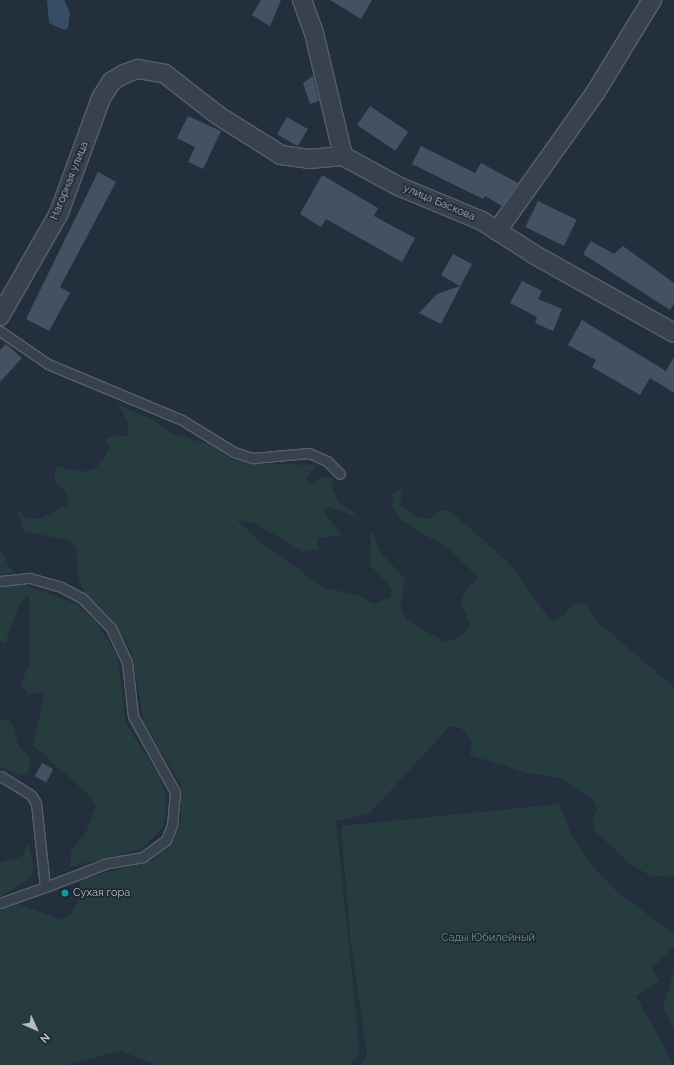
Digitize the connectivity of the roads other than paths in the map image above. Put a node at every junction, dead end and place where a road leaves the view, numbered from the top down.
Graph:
1 (302, 0) edge
2 (652, 0) edge
3 (343, 156) junction
4 (497, 231) junction
5 (2, 311) edge
6 (0, 331) edge
7 (674, 333) edge
8 (340, 474) dead end
9 (0, 580) edge
10 (0, 776) edge
11 (46, 887) junction
12 (0, 903) edge

1 - 3 street
2 - 4 street
3 - 4 street, улица Баскова
3 - 5 street, Нагорная улица
4 - 7 street, улица Баскова
6 - 8 lane
9 - 11 lane
10 - 11 lane
11 - 12 lane

